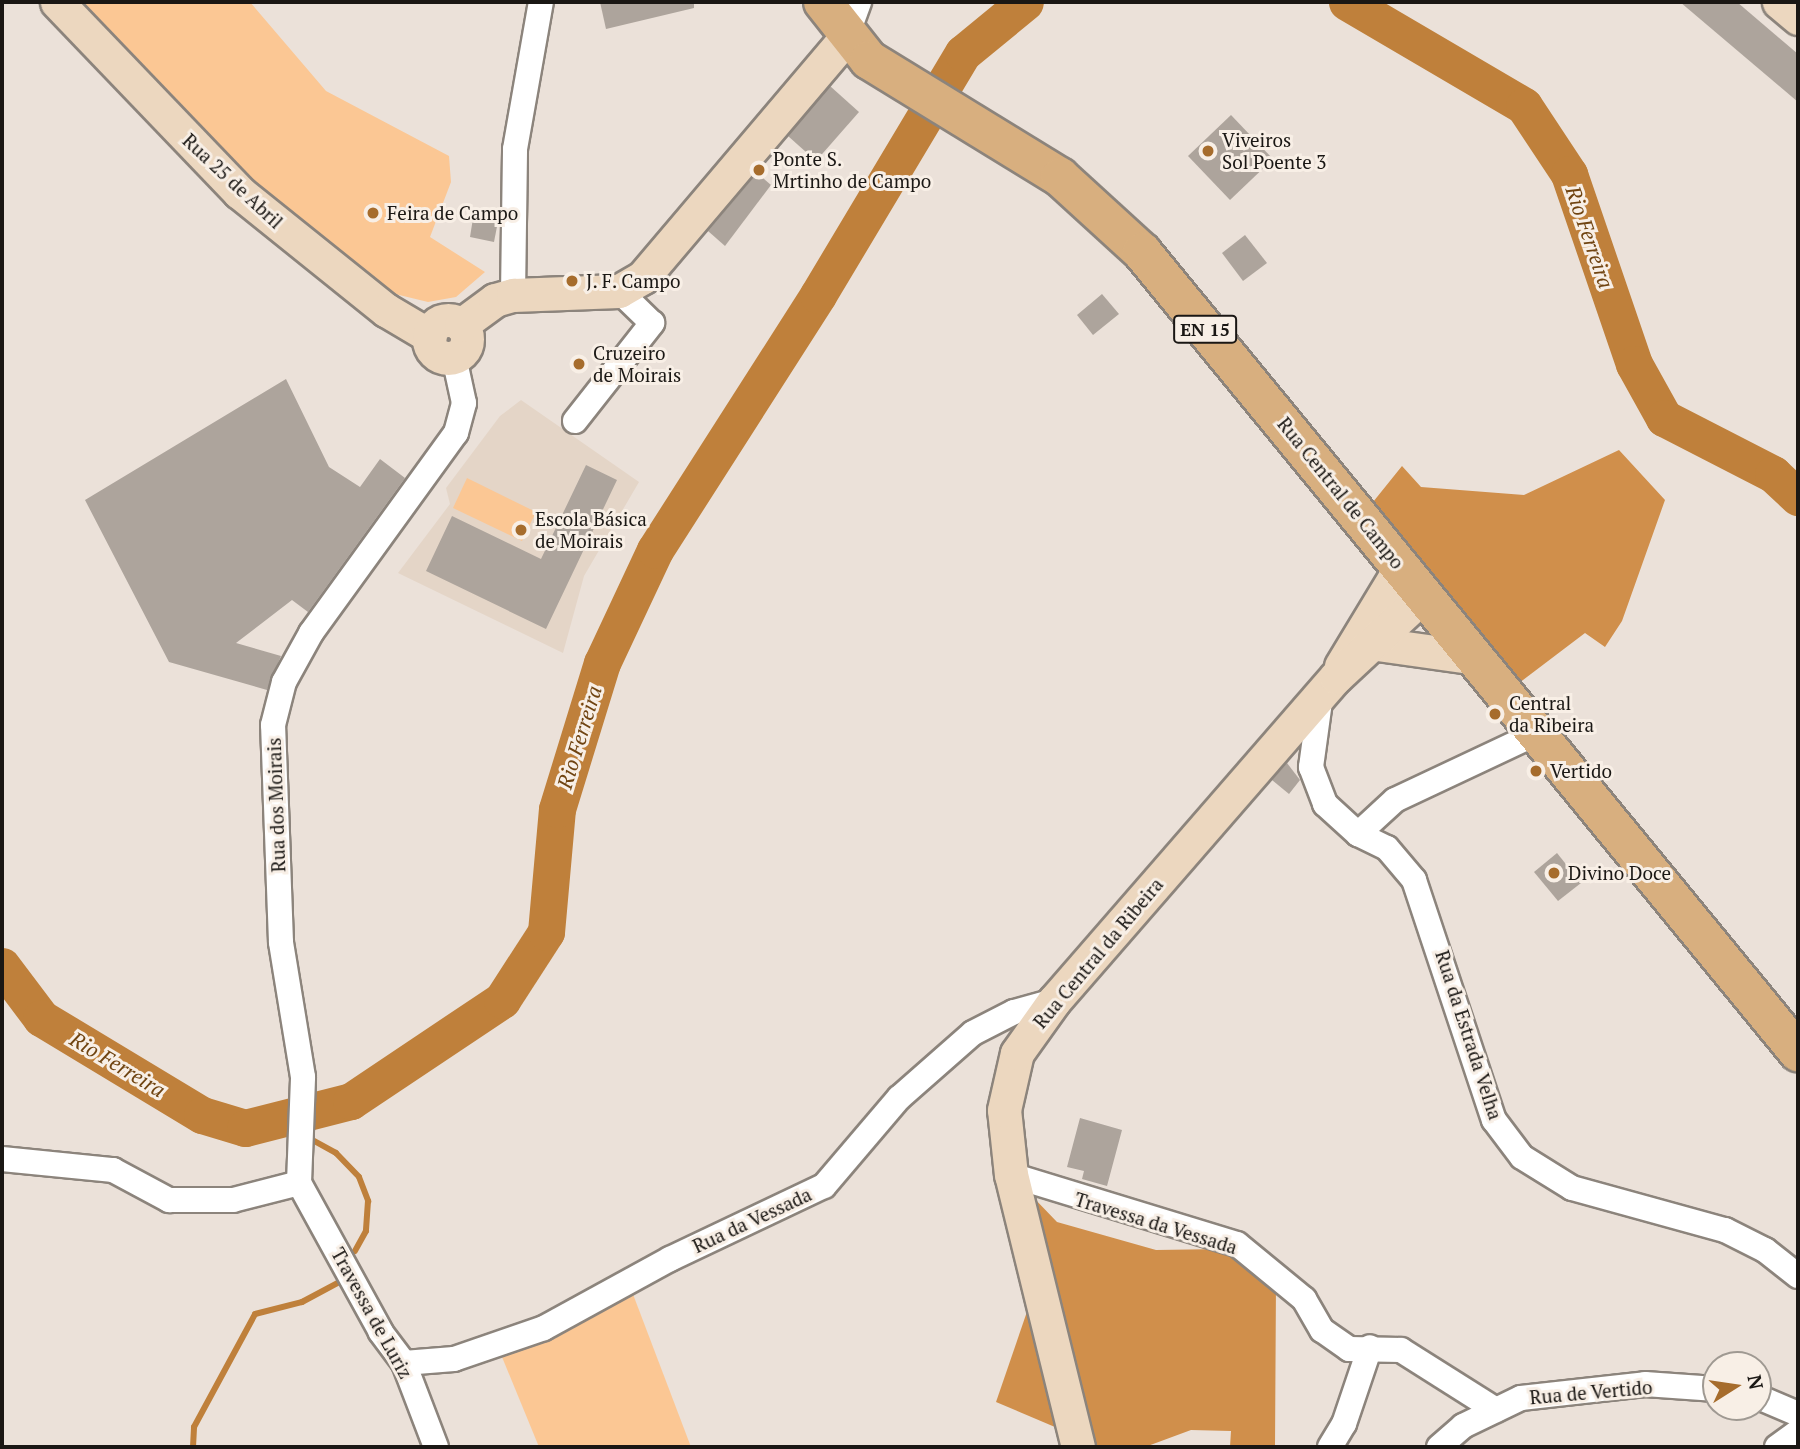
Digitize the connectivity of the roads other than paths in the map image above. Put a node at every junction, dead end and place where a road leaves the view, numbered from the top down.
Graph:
1 (57, 2) edge
2 (541, 2) edge
3 (823, 2) edge
4 (859, 2) edge
5 (1779, 2) edge
6 (1798, 18) edge
7 (846, 38) junction
8 (619, 291) junction
9 (513, 295) junction
10 (448, 339) junction
11 (575, 421) dead end
12 (1413, 581) junction
13 (1377, 644) junction
14 (1471, 657) junction
15 (1329, 685) junction
16 (1535, 734) junction
17 (1358, 834) junction
18 (1054, 1001) junction
19 (1798, 1052) edge
20 (2, 1159) edge
21 (1012, 1175) junction
22 (299, 1183) junction
23 (1798, 1276) edge
24 (1370, 1347) junction
25 (404, 1363) junction
26 (1702, 1388) edge
27 (1772, 1403) edge
28 (1496, 1410) junction
29 (1798, 1415) edge
30 (1798, 1432) edge
31 (436, 1447) edge
32 (1078, 1447) edge
33 (1330, 1447) edge
34 (1439, 1447) edge
35 (1777, 1447) edge

1 - 10 street, Rua 25 de Abril
2 - 9 street
3 - 7 main road, Rua Central de Campo / EN 15
4 - 7 street
5 - 6 street
7 - 8 street
7 - 12 main road, Rua Central de Campo / EN 15
8 - 9 street
8 - 11 street
9 - 10 street
10 - 22 street, Rua dos Moirais
12 - 13 street, Rua Central da Ribeira
12 - 14 main road, Rua Central de Campo / EN 15
12 - 15 street, Rua Central da Ribeira
13 - 14 street
13 - 15 street, Rua Central da Ribeira
14 - 16 main road, Rua Central de Campo / EN 15
15 - 17 street, Rua da Estrada Velha
15 - 18 street, Rua Central da Ribeira
16 - 17 street
16 - 19 main road, Rua Central de Campo / EN 15
17 - 23 street, Rua da Estrada Velha
18 - 21 street, Rua Central da Ribeira
18 - 25 street, Rua da Vessada
20 - 22 street
21 - 24 street, Travessa da Vessada
21 - 32 street, Rua Central da Ribeira
22 - 25 street, Travessa de Luriz
24 - 28 street, Travessa da Vessada
24 - 33 street
25 - 31 street, Travessa de Luriz
26 - 28 street, Rua de Vertido
27 - 29 street
28 - 34 street, Rua de Vertido
30 - 35 street

